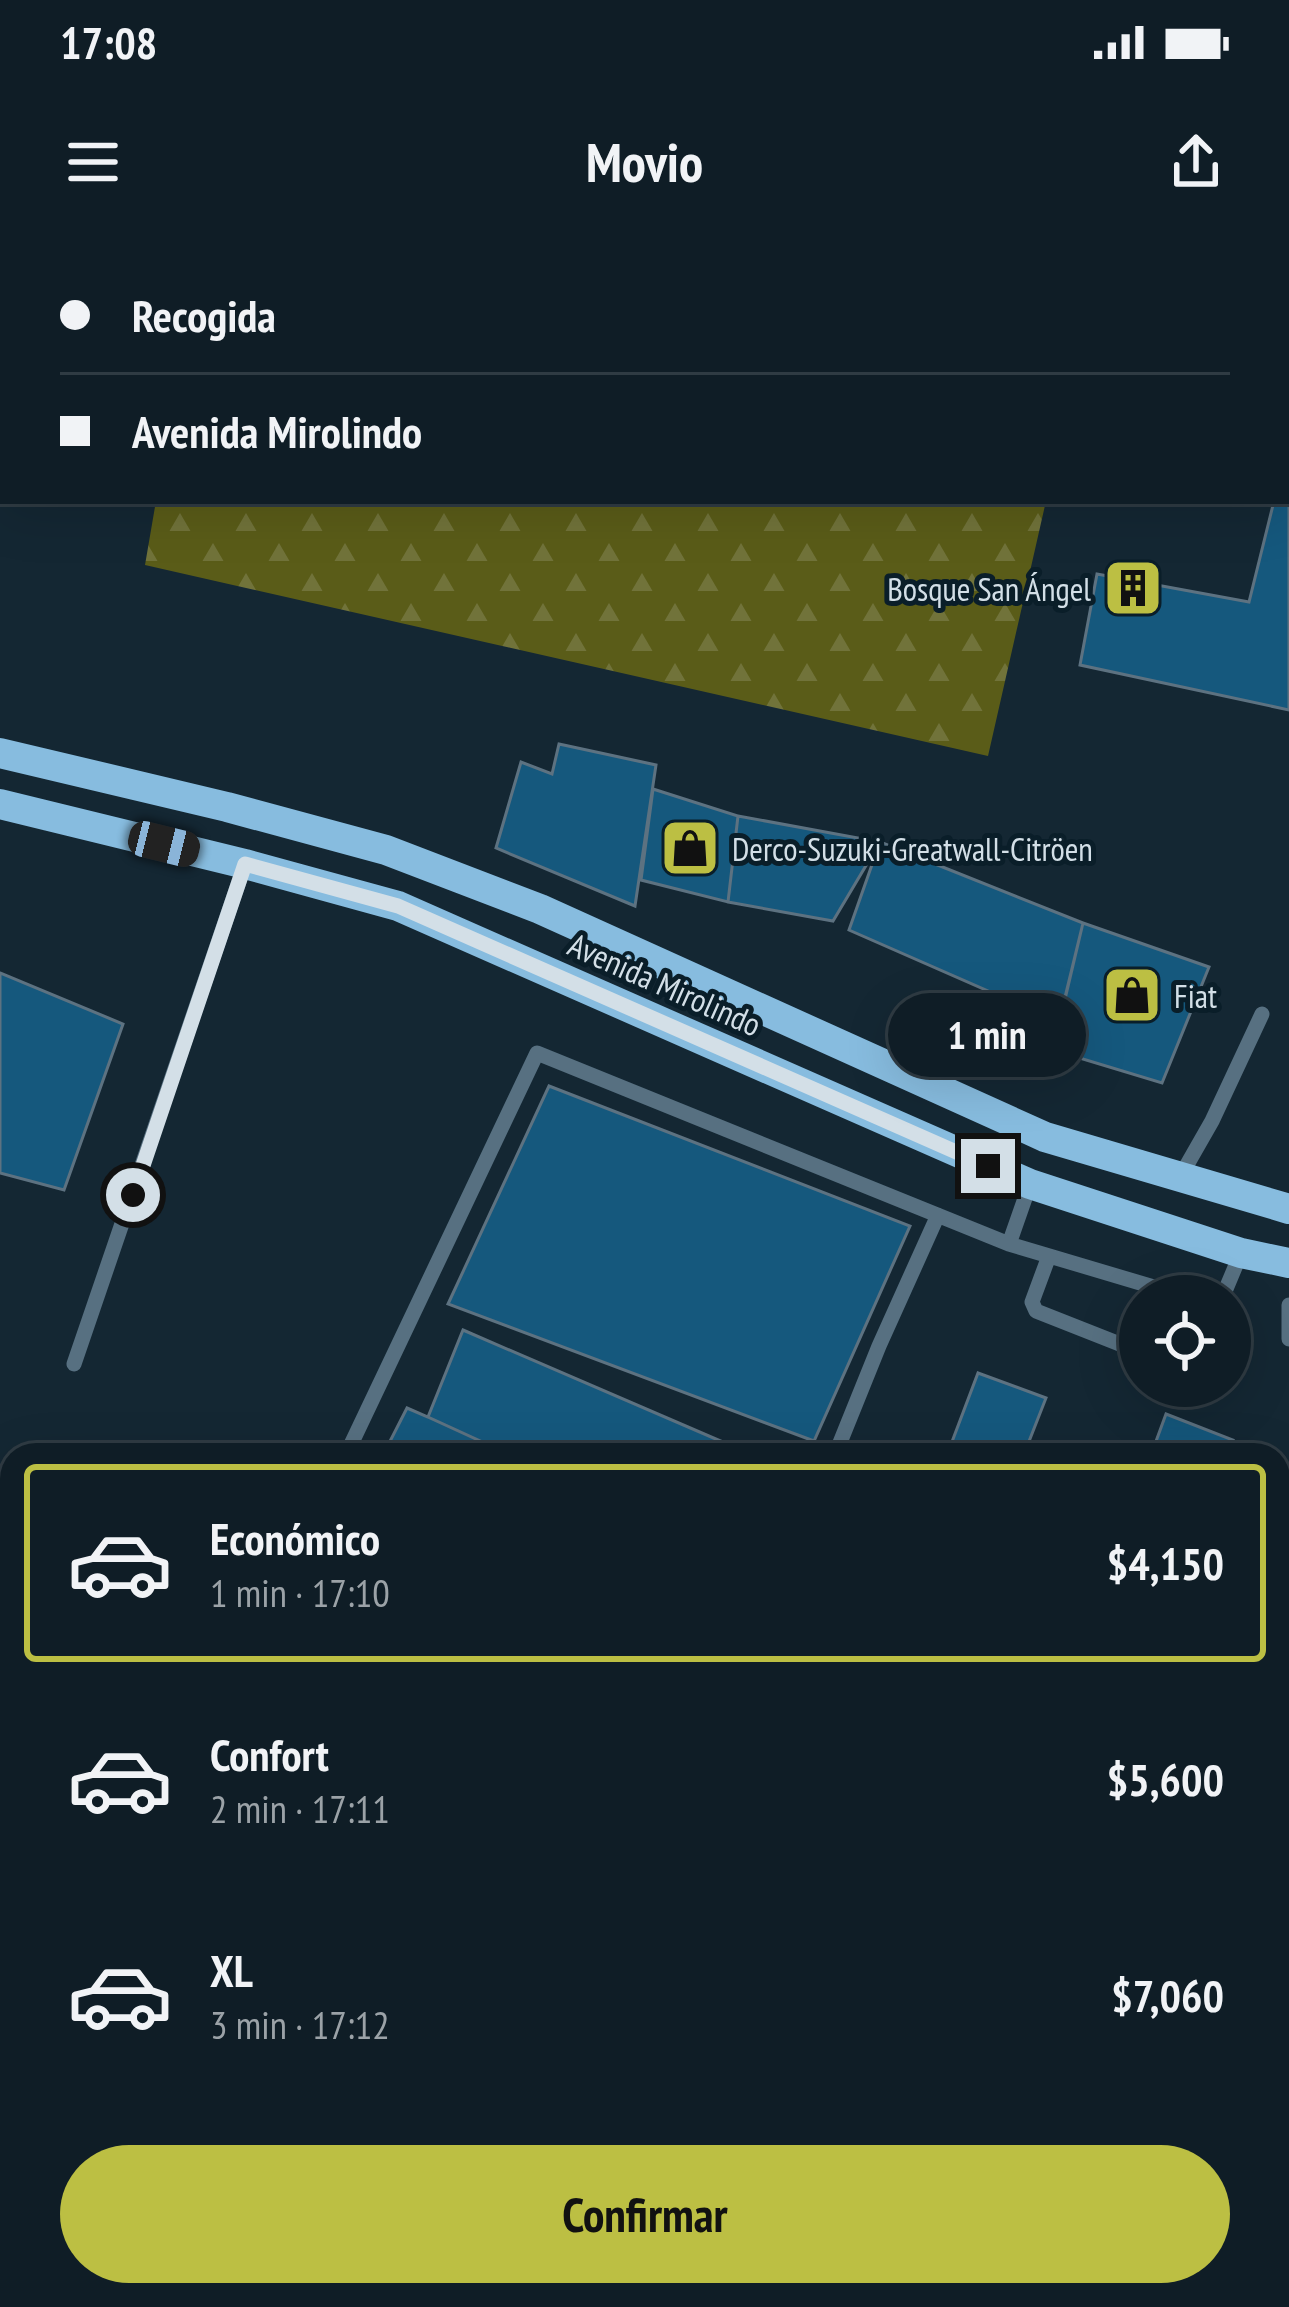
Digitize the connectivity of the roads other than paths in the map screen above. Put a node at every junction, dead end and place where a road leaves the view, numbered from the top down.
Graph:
1 (0, 752) edge
2 (0, 804) edge
3 (245, 864) junction
4 (1262, 1014) dead end
5 (1180, 1177) junction
6 (1030, 1184) junction
7 (1289, 1209) edge
8 (938, 1215) junction
9 (1010, 1244) junction
10 (1241, 1253) junction
11 (1049, 1256) junction
12 (1289, 1263) edge
13 (1232, 1275) edge
14 (1119, 1277) edge
15 (1289, 1304) edge
16 (1289, 1339) edge
17 (1119, 1344) edge
18 (74, 1364) dead end
19 (352, 1443) edge
20 (840, 1443) edge

1 - 5 main road, Avenida Mirolindo
2 - 3 main road, Avenida Mirolindo
3 - 6 main road, Avenida Mirolindo
3 - 18 lane
4 - 5 lane
5 - 7 main road, Avenida Mirolindo
6 - 9 lane
6 - 10 main road, Avenida Mirolindo
8 - 9 lane
8 - 19 lane
8 - 20 lane
9 - 11 lane
10 - 12 main road, Avenida Mirolindo
10 - 13 lane
11 - 14 lane
11 - 17 lane
15 - 16 lane

